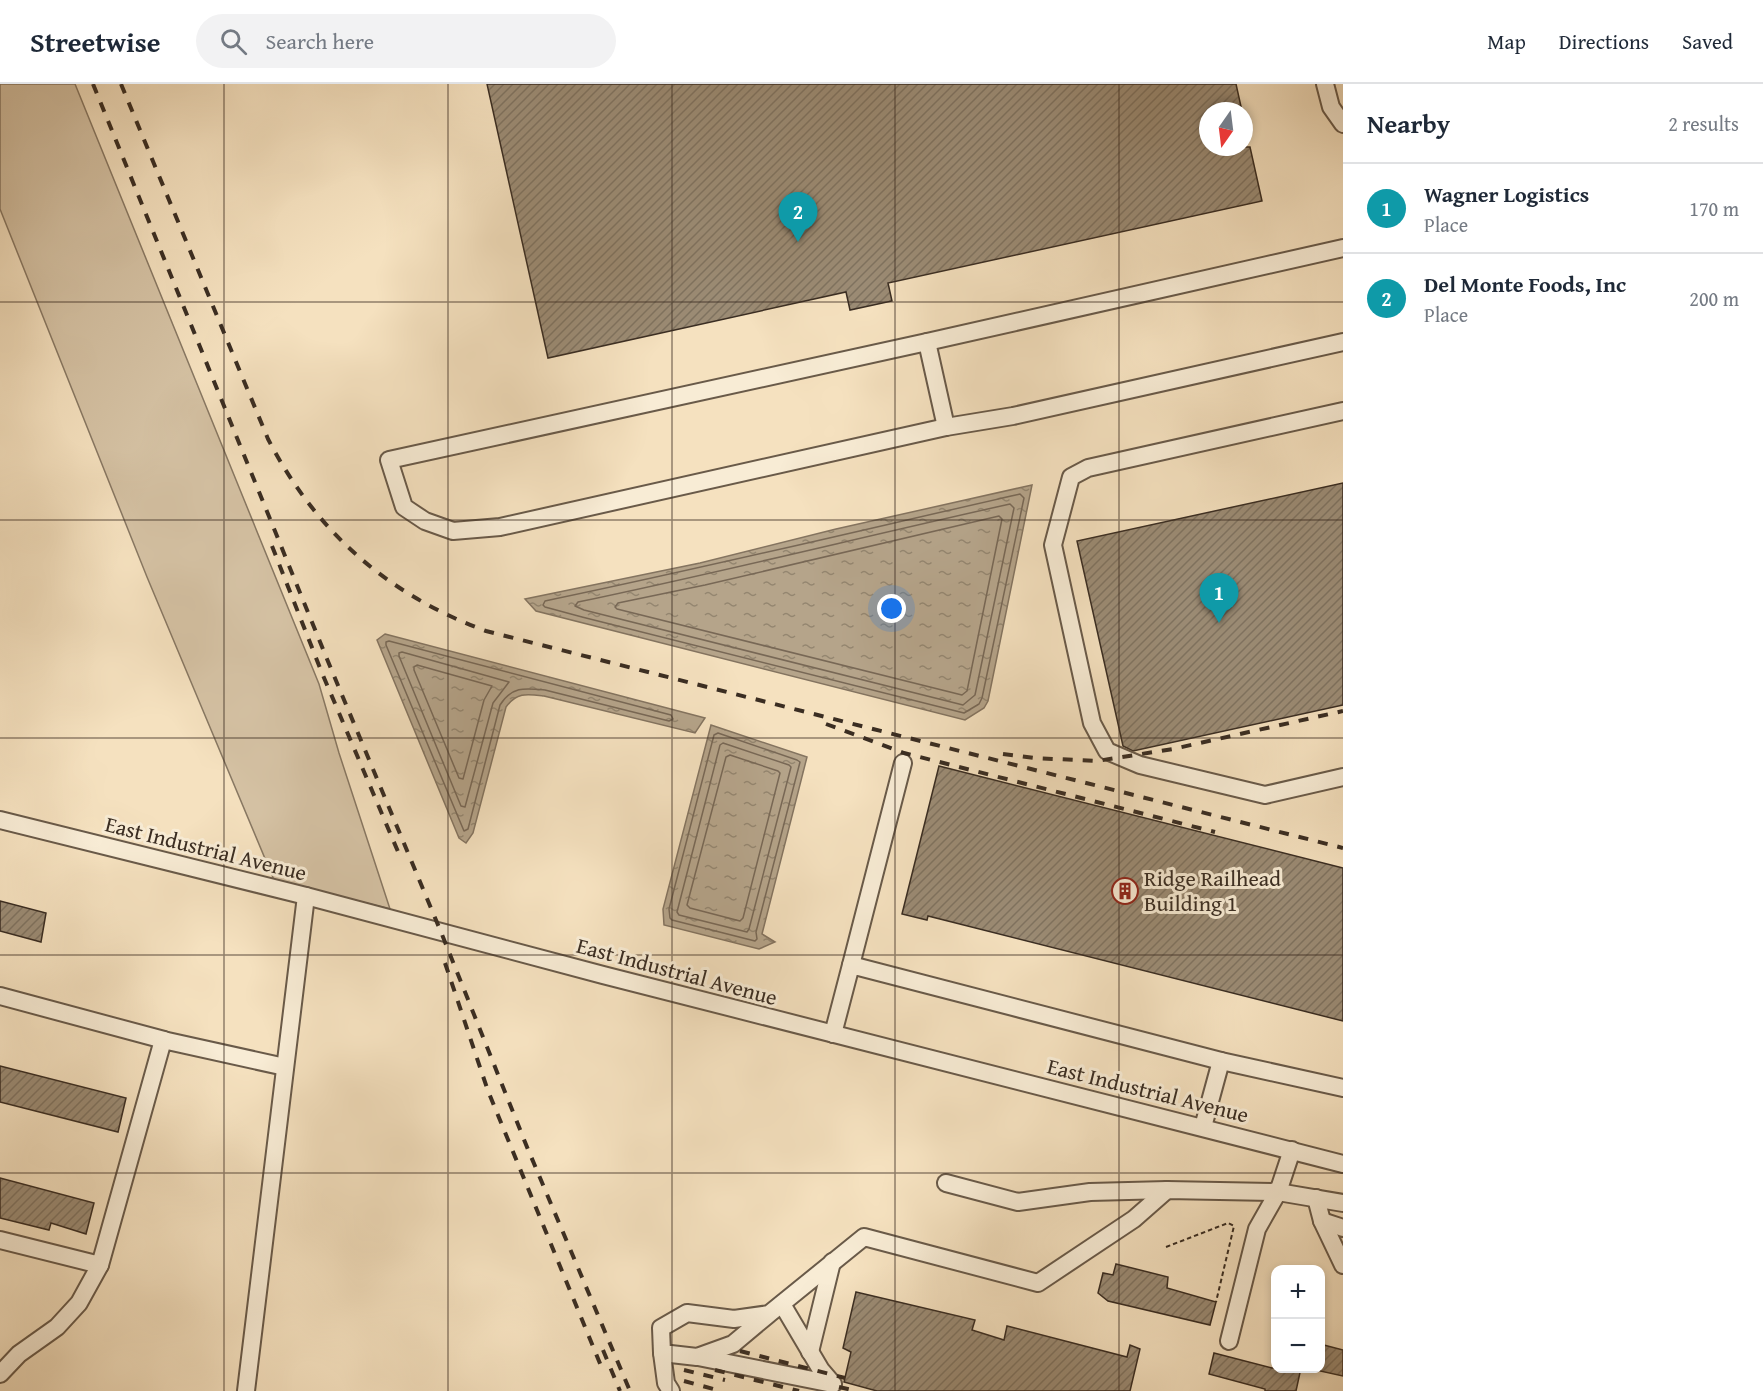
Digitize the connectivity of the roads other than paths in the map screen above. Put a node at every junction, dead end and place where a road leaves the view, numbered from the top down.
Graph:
1 (1325, 84) edge
2 (1343, 124) edge
3 (1343, 248) edge
4 (927, 342) junction
5 (1343, 342) edge
6 (1343, 411) edge
7 (946, 427) junction
8 (903, 763) dead end
9 (1343, 777) edge
10 (0, 820) edge
11 (306, 896) junction
12 (851, 965) junction
13 (0, 996) edge
14 (833, 1034) junction
15 (164, 1040) junction
16 (1221, 1060) junction
17 (285, 1067) junction
18 (1343, 1088) edge
19 (1203, 1127) junction
20 (1292, 1150) junction
21 (1343, 1164) edge
22 (946, 1183) dead end
23 (1167, 1190) junction
24 (1278, 1192) junction
25 (1316, 1198) junction
26 (1343, 1203) edge
27 (1322, 1221) junction
28 (1343, 1228) edge
29 (0, 1240) edge
30 (832, 1262) junction
31 (100, 1265) junction
32 (1343, 1265) edge
33 (776, 1309) junction
34 (1229, 1341) dead end
35 (810, 1352) junction
36 (662, 1353) junction
37 (697, 1357) junction
38 (0, 1374) edge
39 (246, 1391) edge
40 (671, 1391) edge

1 - 2 street
3 - 4 street
4 - 7 street
4 - 7 street
5 - 7 street
6 - 9 street
8 - 12 street
10 - 11 street, East Industrial Avenue
11 - 14 street, East Industrial Avenue
11 - 17 street
12 - 14 street
12 - 16 street
13 - 15 street
14 - 19 street, East Industrial Avenue
15 - 17 street
15 - 31 street
16 - 18 street
16 - 19 street
17 - 39 street
19 - 20 street, East Industrial Avenue
20 - 21 street, East Industrial Avenue
20 - 24 street
22 - 23 street
23 - 24 street
23 - 30 street
24 - 25 street
24 - 34 street
25 - 26 street
25 - 27 street
27 - 28 street
27 - 32 street
29 - 31 street
30 - 33 street
30 - 35 street
31 - 38 street
33 - 35 street
33 - 36 street
33 - 37 street
35 - 37 street
36 - 37 street
36 - 40 street

